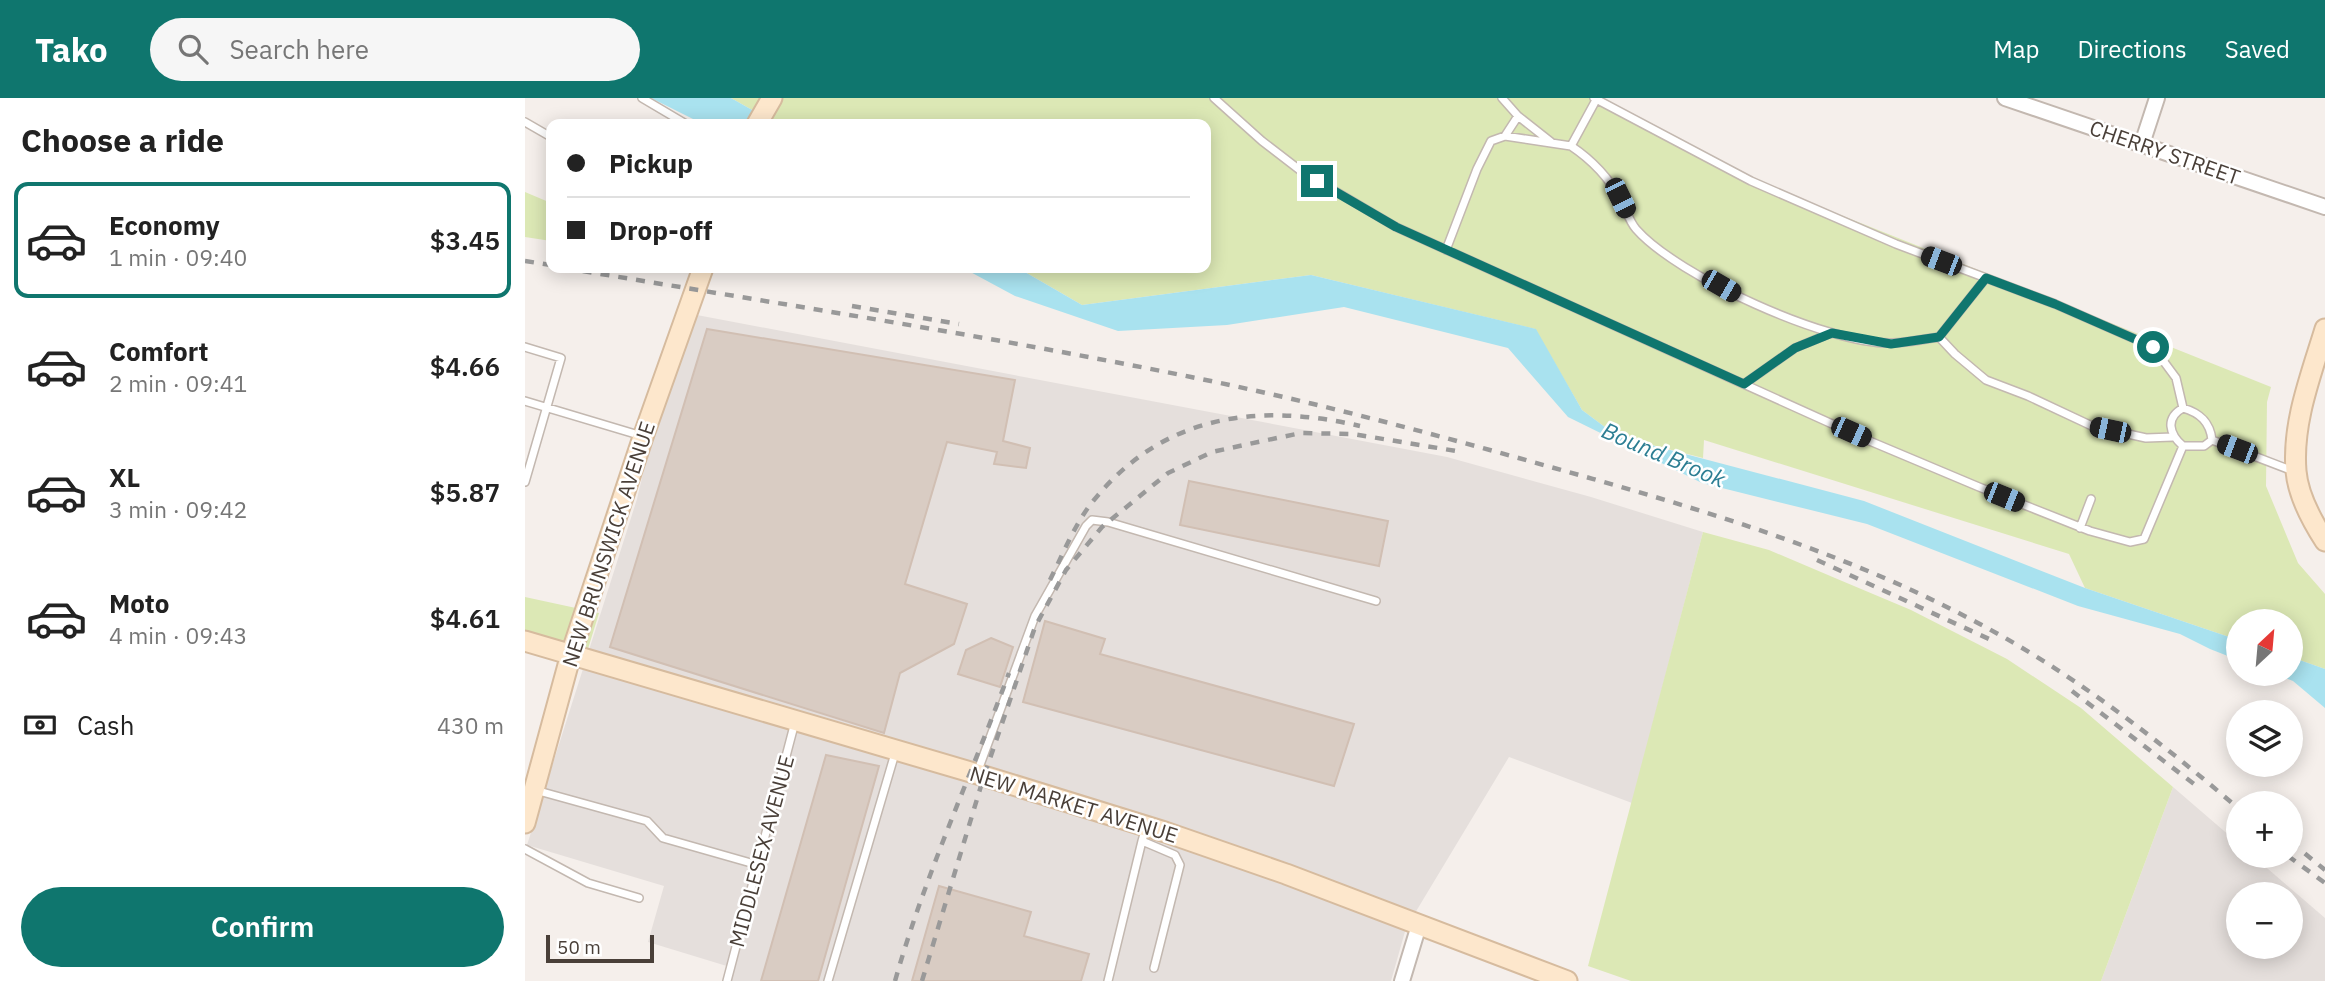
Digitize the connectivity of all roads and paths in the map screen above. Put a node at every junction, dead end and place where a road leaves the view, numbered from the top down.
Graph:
1 (642, 98) edge
2 (772, 98) edge
3 (1214, 98) edge
4 (1502, 98) edge
5 (2005, 98) edge
6 (2157, 98) edge
7 (1595, 99) edge
8 (1518, 116) junction
9 (678, 119) edge
10 (760, 119) edge
11 (525, 122) edge
12 (546, 134) edge
13 (1505, 136) junction
14 (1552, 143) junction
15 (2142, 144) junction
16 (1571, 146) junction
17 (2325, 207) edge
18 (1446, 250) junction
19 (701, 273) edge
20 (1986, 278) junction
21 (2325, 329) edge
22 (1832, 333) junction
23 (1939, 337) junction
24 (525, 347) edge
25 (1744, 384) junction
26 (525, 401) edge
27 (547, 408) junction
28 (2183, 408) junction
29 (643, 436) junction
30 (2173, 437) junction
31 (2212, 440) junction
32 (2183, 446) junction
33 (2296, 472) junction
34 (525, 482) edge
35 (2091, 499) dead end
36 (2080, 528) junction
37 (2325, 541) edge
38 (1376, 601) dead end
39 (525, 641) edge
40 (571, 654) junction
41 (795, 721) junction
42 (896, 750) junction
43 (977, 774) junction
44 (530, 796) edge
45 (525, 823) edge
46 (1144, 834) junction
47 (525, 849) edge
48 (758, 865) junction
49 (639, 898) dead end
50 (1419, 925) junction
51 (1154, 968) dead end
52 (727, 981) edge
53 (828, 981) edge
54 (1108, 981) edge
55 (1402, 981) edge
56 (1567, 981) edge

1 - 9 lane
2 - 10 main road
3 - 18 lane
4 - 8 lane
5 - 15 street, CHERRY STREET
6 - 15 street
7 - 16 lane
7 - 20 lane
8 - 13 lane
8 - 14 lane
11 - 12 lane
13 - 14 lane
13 - 18 lane
14 - 16 lane
15 - 17 street, CHERRY STREET
16 - 22 lane
18 - 25 lane
19 - 29 main road, NEW BRUNSWICK AVENUE
20 - 23 lane
20 - 28 lane
21 - 33 main road
22 - 23 lane
22 - 25 lane
23 - 30 lane
24 - 27 lane
25 - 36 lane
26 - 27 lane
27 - 29 lane
27 - 34 lane
28 - 30 lane
28 - 31 lane
29 - 40 main road, NEW BRUNSWICK AVENUE
30 - 32 lane
31 - 32 lane
31 - 33 lane
32 - 36 lane
33 - 37 main road
35 - 36 lane
38 - 43 lane
39 - 40 main road, NEW MARKET AVENUE
40 - 41 main road, NEW MARKET AVENUE
40 - 44 main road, NEW BRUNSWICK AVENUE
41 - 42 main road, NEW MARKET AVENUE
41 - 48 lane, MIDDLESEX AVENUE
42 - 43 main road, NEW MARKET AVENUE
42 - 53 lane
43 - 46 main road, NEW MARKET AVENUE
44 - 45 main road, NEW BRUNSWICK AVENUE
44 - 48 lane
46 - 50 main road, NEW MARKET AVENUE
46 - 51 lane
46 - 54 lane
47 - 49 lane
48 - 52 lane, MIDDLESEX AVENUE
50 - 55 street
50 - 56 main road, NEW MARKET AVENUE

